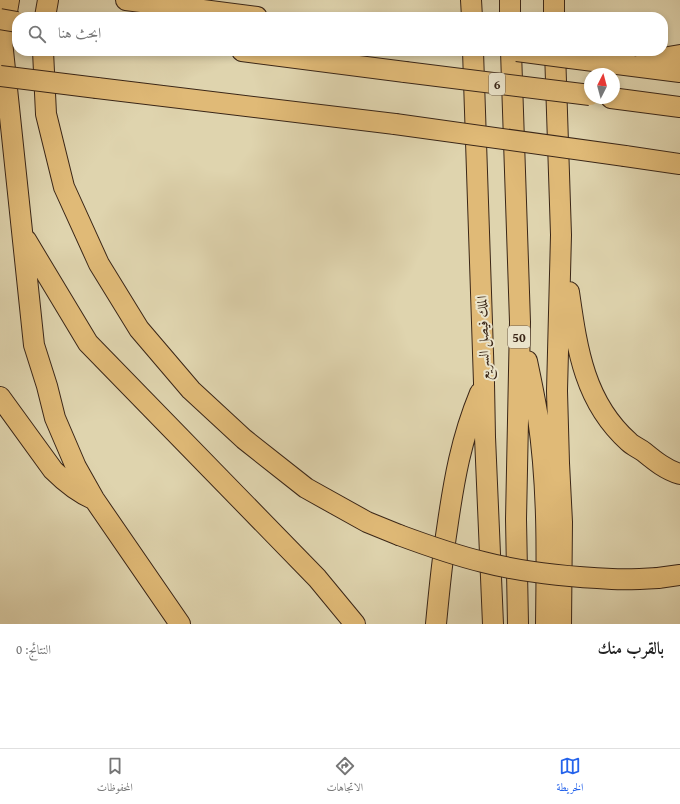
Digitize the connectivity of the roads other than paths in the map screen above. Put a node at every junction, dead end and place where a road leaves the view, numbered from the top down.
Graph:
1 (9, 0) edge
2 (48, 0) edge
3 (126, 0) edge
4 (471, 0) edge
5 (510, 0) edge
6 (554, 0) edge
7 (46, 12) edge
8 (218, 12) edge
9 (472, 12) edge
10 (510, 12) edge
11 (554, 12) edge
12 (0, 19) edge
13 (12, 21) edge
14 (680, 55) edge
15 (43, 56) edge
16 (281, 56) edge
17 (473, 56) edge
18 (511, 56) edge
19 (563, 56) edge
20 (574, 56) edge
21 (624, 65) junction
22 (680, 72) edge
23 (0, 76) edge
24 (584, 94) edge
25 (620, 99) edge
26 (680, 107) edge
27 (680, 164) edge
28 (23, 235) junction
29 (561, 235) junction
30 (520, 322) junction
31 (484, 383) junction
32 (0, 397) edge
33 (680, 474) edge
34 (94, 499) junction
35 (680, 576) edge
36 (180, 624) edge
37 (355, 624) edge
38 (436, 624) edge
39 (493, 624) edge
40 (518, 624) edge
41 (546, 624) edge
42 (561, 624) edge

1 - 28 highway
2 - 7 highway
3 - 8 highway
4 - 9 highway
5 - 10 highway
6 - 11 highway
12 - 13 highway, bridge
14 - 21 highway
15 - 35 highway, bridge
16 - 24 highway, 6, bridge
17 - 31 highway, الملك فيصل السريع
18 - 30 highway, 50
19 - 29 highway
20 - 21 highway
21 - 22 highway
23 - 27 highway, bridge
25 - 26 highway
28 - 34 highway
28 - 37 highway
29 - 33 highway
29 - 42 highway
30 - 40 highway, 50
30 - 41 highway
31 - 38 highway
31 - 39 highway, الملك فيصل السريع
32 - 34 highway
34 - 36 highway

